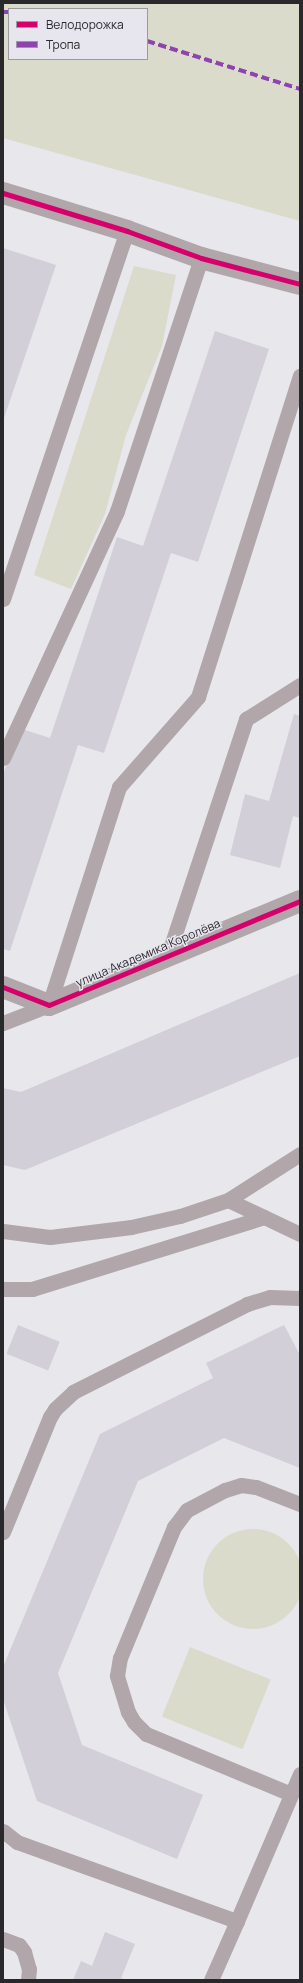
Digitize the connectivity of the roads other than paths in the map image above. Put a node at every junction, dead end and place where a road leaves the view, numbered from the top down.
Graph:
1 (3, 193) edge
2 (127, 231) junction
3 (201, 258) junction
4 (300, 284) edge
5 (300, 376) edge
6 (3, 599) edge
7 (300, 686) edge
8 (3, 758) edge
9 (300, 901) edge
10 (168, 955) junction
11 (3, 987) edge
12 (49, 1005) junction
13 (3, 1023) edge
14 (300, 1154) edge
15 (228, 1200) junction
16 (264, 1217) junction
17 (3, 1231) edge
18 (300, 1234) edge
19 (3, 1289) edge
20 (300, 1298) edge
21 (300, 1504) edge
22 (3, 1532) edge
23 (300, 1774) edge
24 (291, 1794) junction
25 (3, 1831) edge
26 (237, 1921) junction
27 (3, 1938) edge
28 (28, 1980) edge
29 (211, 1980) edge

1 - 2 street
2 - 3 street
2 - 6 lane
3 - 4 street
3 - 8 lane
5 - 12 lane
7 - 10 lane
9 - 10 street, улица Академика Королёва
10 - 12 street, улица Академика Королёва
11 - 12 street
12 - 13 lane
14 - 15 lane
15 - 16 lane
15 - 17 lane
16 - 18 lane
16 - 19 lane
20 - 22 lane
21 - 24 lane
23 - 24 lane
24 - 26 lane
25 - 26 lane
26 - 29 lane
27 - 28 lane

